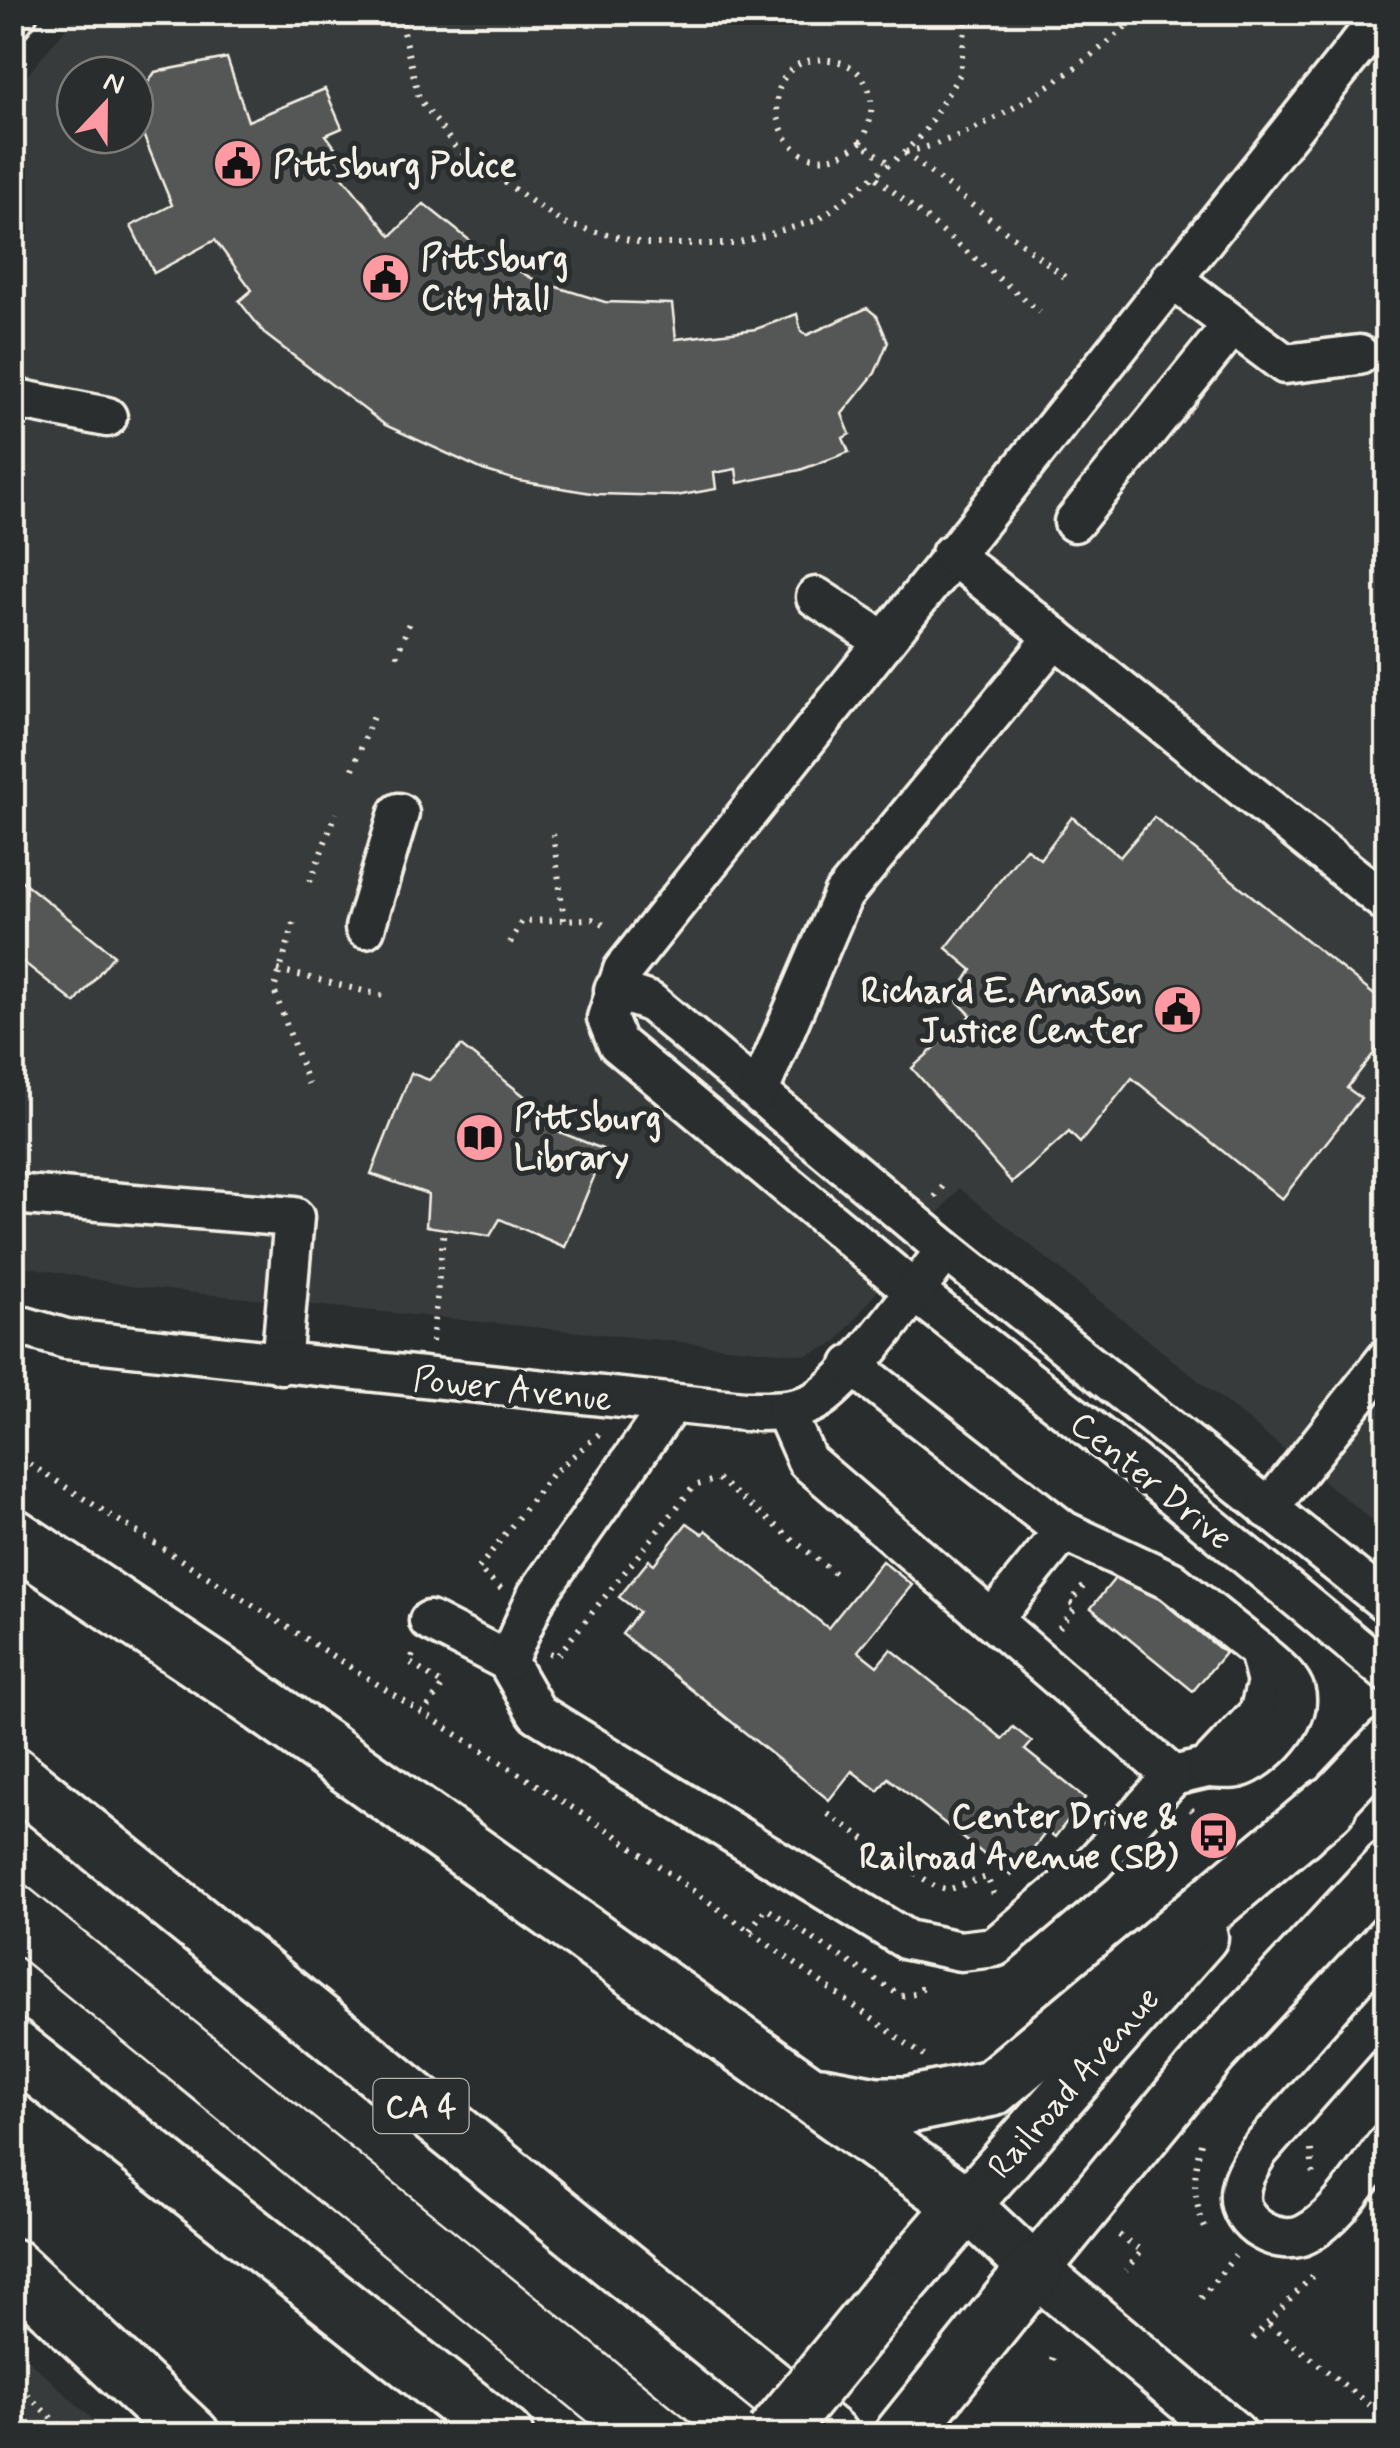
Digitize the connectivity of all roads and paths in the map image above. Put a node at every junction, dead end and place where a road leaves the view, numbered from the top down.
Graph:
1 (18, 12) edge
2 (405, 12) edge
3 (967, 12) edge
4 (1144, 12) edge
5 (1385, 12) edge
6 (12, 20) edge
7 (861, 142) junction
8 (905, 152) junction
9 (891, 165) junction
10 (877, 178) junction
11 (1066, 278) dead end
12 (1171, 278) junction
13 (1040, 312) dead end
14 (1231, 326) junction
15 (1360, 355) dead end
16 (12, 398) edge
17 (107, 417) dead end
18 (1074, 522) dead end
19 (950, 554) junction
20 (816, 597) dead end
21 (410, 620) dead end
22 (1055, 636) junction
23 (882, 640) junction
24 (396, 656) dead end
25 (375, 711) dead end
26 (353, 769) dead end
27 (336, 813) dead end
28 (399, 813) dead end
29 (552, 834) dead end
30 (310, 882) dead end
31 (1388, 904) edge
32 (564, 920) junction
33 (294, 923) dead end
34 (365, 928) dead end
35 (618, 934) dead end
36 (510, 943) dead end
37 (278, 970) junction
38 (614, 990) junction
39 (388, 997) dead end
40 (308, 1084) dead end
41 (759, 1091) junction
42 (12, 1194) edge
43 (444, 1229) dead end
44 (946, 1250) junction
45 (914, 1290) junction
46 (12, 1323) edge
47 (434, 1324) dead end
48 (1388, 1357) edge
49 (280, 1364) junction
50 (852, 1365) junction
51 (671, 1404) junction
52 (785, 1411) junction
53 (602, 1431) dead end
54 (12, 1452) edge
55 (1268, 1509) junction
56 (1064, 1531) junction
57 (12, 1536) edge
58 (1112, 1553) junction
59 (838, 1576) dead end
60 (492, 1599) dead end
61 (1388, 1604) edge
62 (429, 1620) dead end
63 (992, 1620) junction
64 (523, 1654) junction
65 (1035, 1657) junction
66 (432, 1663) dead end
67 (1388, 1673) edge
68 (424, 1713) junction
69 (1388, 1742) edge
70 (1190, 1772) junction
71 (12, 1774) edge
72 (1328, 1806) junction
73 (828, 1814) dead end
74 (1184, 1815) dead end
75 (1217, 1839) dead end
76 (1388, 1866) edge
77 (1010, 1902) dead end
78 (750, 1930) junction
79 (935, 1970) dead end
80 (1388, 2004) edge
81 (12, 2047) edge
82 (933, 2064) dead end
83 (814, 2094) junction
84 (1388, 2142) edge
85 (966, 2205) junction
86 (1119, 2235) dead end
87 (1238, 2251) dead end
88 (12, 2267) edge
89 (1035, 2270) junction
90 (1126, 2270) dead end
91 (1201, 2298) dead end
92 (1269, 2325) dead end
93 (1055, 2351) dead end
94 (1052, 2360) dead end
95 (12, 2380) edge
96 (1388, 2420) edge
97 (70, 2436) edge
98 (192, 2436) edge
99 (505, 2436) edge
100 (773, 2436) edge
101 (830, 2436) edge
102 (902, 2436) edge
103 (1233, 2436) edge

1 - 6 street
2 - 10 path
3 - 8 path
4 - 8 path
5 - 12 street
7 - 7 path
7 - 9 path
8 - 9 path
8 - 11 path
9 - 10 path
10 - 13 path
12 - 14 street
12 - 19 street
14 - 15 street
14 - 18 street
16 - 17 street
19 - 22 street
19 - 23 street
20 - 23 street
21 - 24 path
22 - 31 street
22 - 41 street
23 - 38 street
25 - 26 path
27 - 30 path
28 - 34 street
29 - 32 path
32 - 35 path
32 - 36 path
33 - 37 path
37 - 39 path
37 - 40 path
38 - 41 street, Center Drive
38 - 45 street, Center Drive
41 - 44 street, Center Drive
42 - 49 street
43 - 47 path
44 - 45 street
44 - 55 street, Center Drive
45 - 50 street
45 - 67 street, Center Drive
46 - 49 street, Power Avenue
48 - 55 street
49 - 51 street, Power Avenue
50 - 52 street
50 - 56 street
51 - 52 street, Power Avenue
51 - 64 street
52 - 63 street
53 - 60 path
54 - 68 path
55 - 61 street, Center Drive
56 - 58 street
56 - 63 street
57 - 83 highway
58 - 65 path
58 - 70 street
59 - 64 path
62 - 64 street
63 - 65 street
64 - 70 street
65 - 70 street
66 - 68 path
68 - 78 path
69 - 72 main road, Railroad Avenue
71 - 101 highway, CA 4
72 - 83 highway
72 - 85 main road, Railroad Avenue
73 - 77 path
74 - 75 path
76 - 89 main road
78 - 79 path
78 - 82 path
80 - 84 street
81 - 99 highway
83 - 85 highway
85 - 89 main road
85 - 100 highway, Railroad Avenue, bridge
86 - 90 path
87 - 91 path
88 - 98 highway
89 - 102 highway
89 - 103 main road
92 - 96 path
93 - 94 path
95 - 97 path

